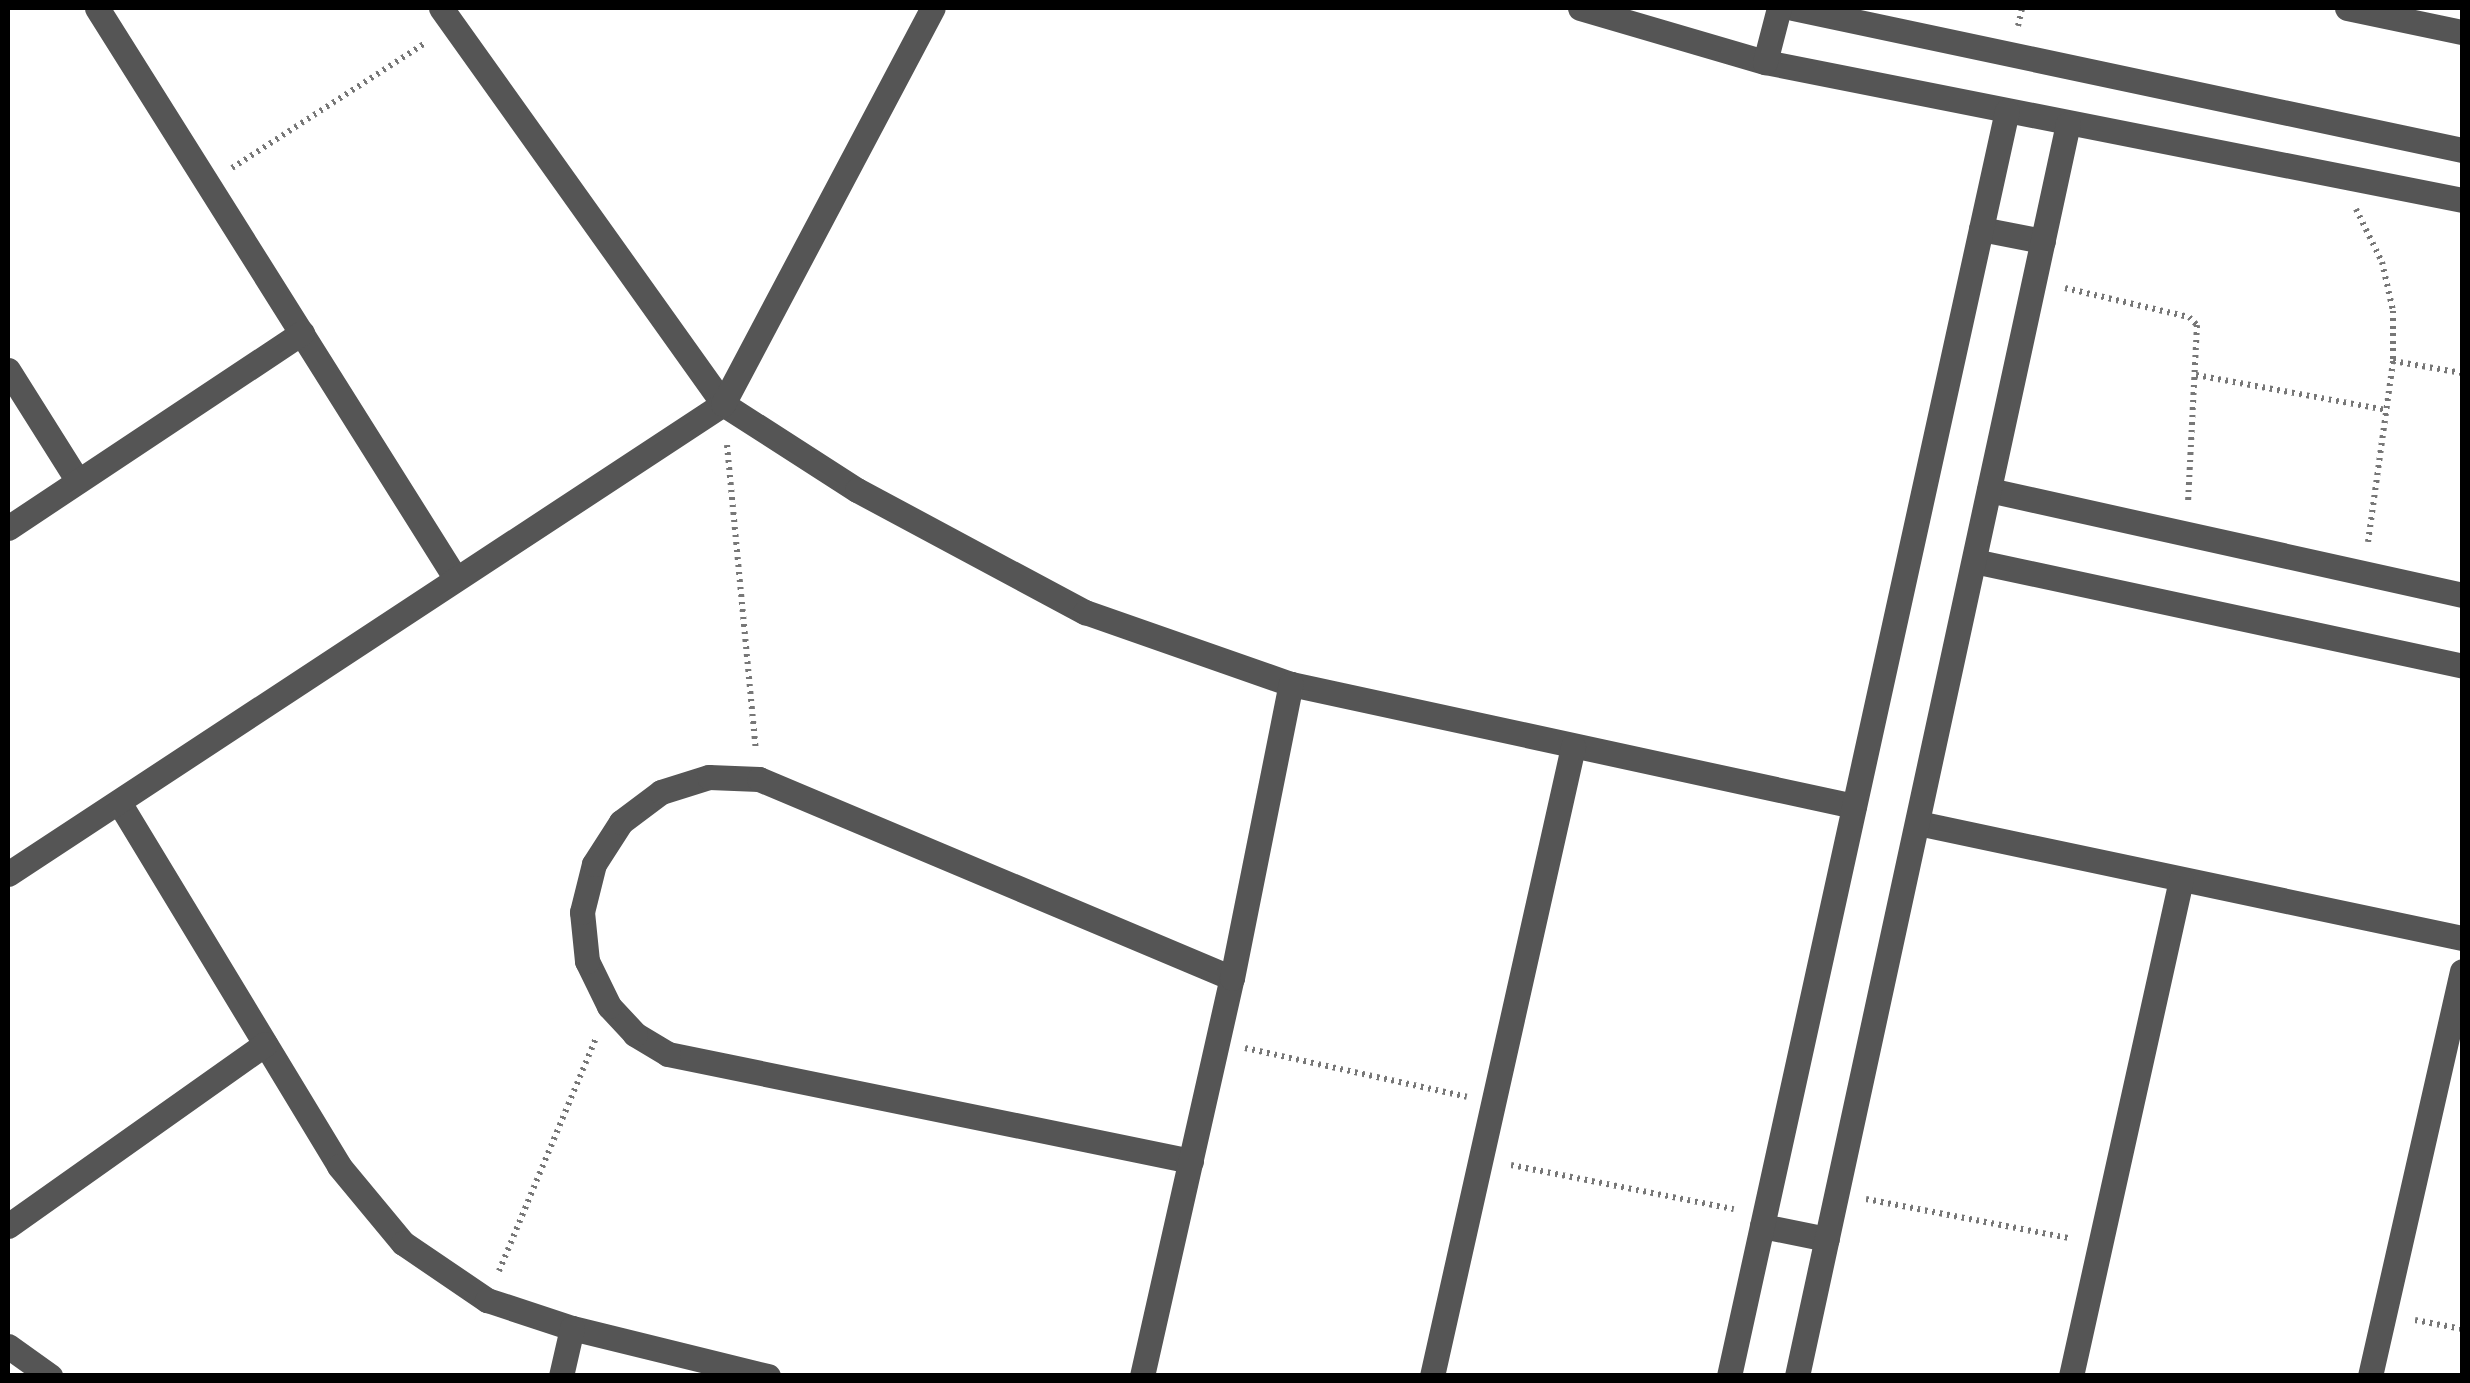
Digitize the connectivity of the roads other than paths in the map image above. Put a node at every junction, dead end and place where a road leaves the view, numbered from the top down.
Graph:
1 (97, 8) edge
2 (933, 8) edge
3 (1580, 8) edge
4 (1779, 8) edge
5 (1793, 8) edge
6 (2347, 8) edge
7 (447, 16) edge
8 (2462, 32) edge
9 (1765, 62) junction
10 (2006, 111) junction
11 (2068, 124) junction
12 (2462, 150) edge
13 (2462, 200) edge
14 (1980, 229) junction
15 (2043, 241) junction
16 (302, 333) junction
17 (8, 370) edge
18 (723, 404) junction
19 (78, 481) junction
20 (1989, 490) junction
21 (8, 528) edge
22 (1974, 561) junction
23 (456, 580) junction
24 (2462, 595) edge
25 (2462, 666) edge
26 (1291, 684) junction
27 (1573, 747) junction
28 (120, 804) junction
29 (1854, 806) junction
30 (1918, 823) junction
31 (8, 874) edge
32 (2181, 880) junction
33 (2462, 938) edge
34 (2462, 971) edge
35 (1232, 978) junction
36 (265, 1044) junction
37 (1191, 1161) junction
38 (1763, 1221) junction
39 (8, 1226) edge
40 (1827, 1239) junction
41 (572, 1328) junction
42 (8, 1346) edge
43 (50, 1376) edge
44 (561, 1376) edge
45 (768, 1376) edge
46 (1142, 1376) edge
47 (1432, 1376) edge
48 (1729, 1376) edge
49 (1798, 1376) edge
50 (2071, 1376) edge
51 (2370, 1376) edge

1 - 16 street
2 - 18 street
3 - 9 street
4 - 9 street
5 - 12 street
6 - 8 street
7 - 18 street
9 - 10 street
10 - 11 street
10 - 14 street
11 - 13 street
11 - 15 street
14 - 15 street
14 - 29 street
15 - 20 street
16 - 19 street
16 - 23 street
17 - 19 street
18 - 23 street
18 - 26 street
19 - 21 street
20 - 22 street
20 - 24 street
22 - 25 street
22 - 30 street
23 - 28 street
26 - 27 street
26 - 35 street
27 - 29 street
27 - 47 street
28 - 31 street
28 - 36 street
29 - 38 street
30 - 32 street
30 - 40 street
32 - 33 street
32 - 50 street
34 - 51 street
35 - 37 street
35 - 37 street
36 - 39 street
36 - 41 street
37 - 46 street
38 - 40 street
38 - 48 street
40 - 49 street
41 - 44 street
41 - 45 street
42 - 43 street

